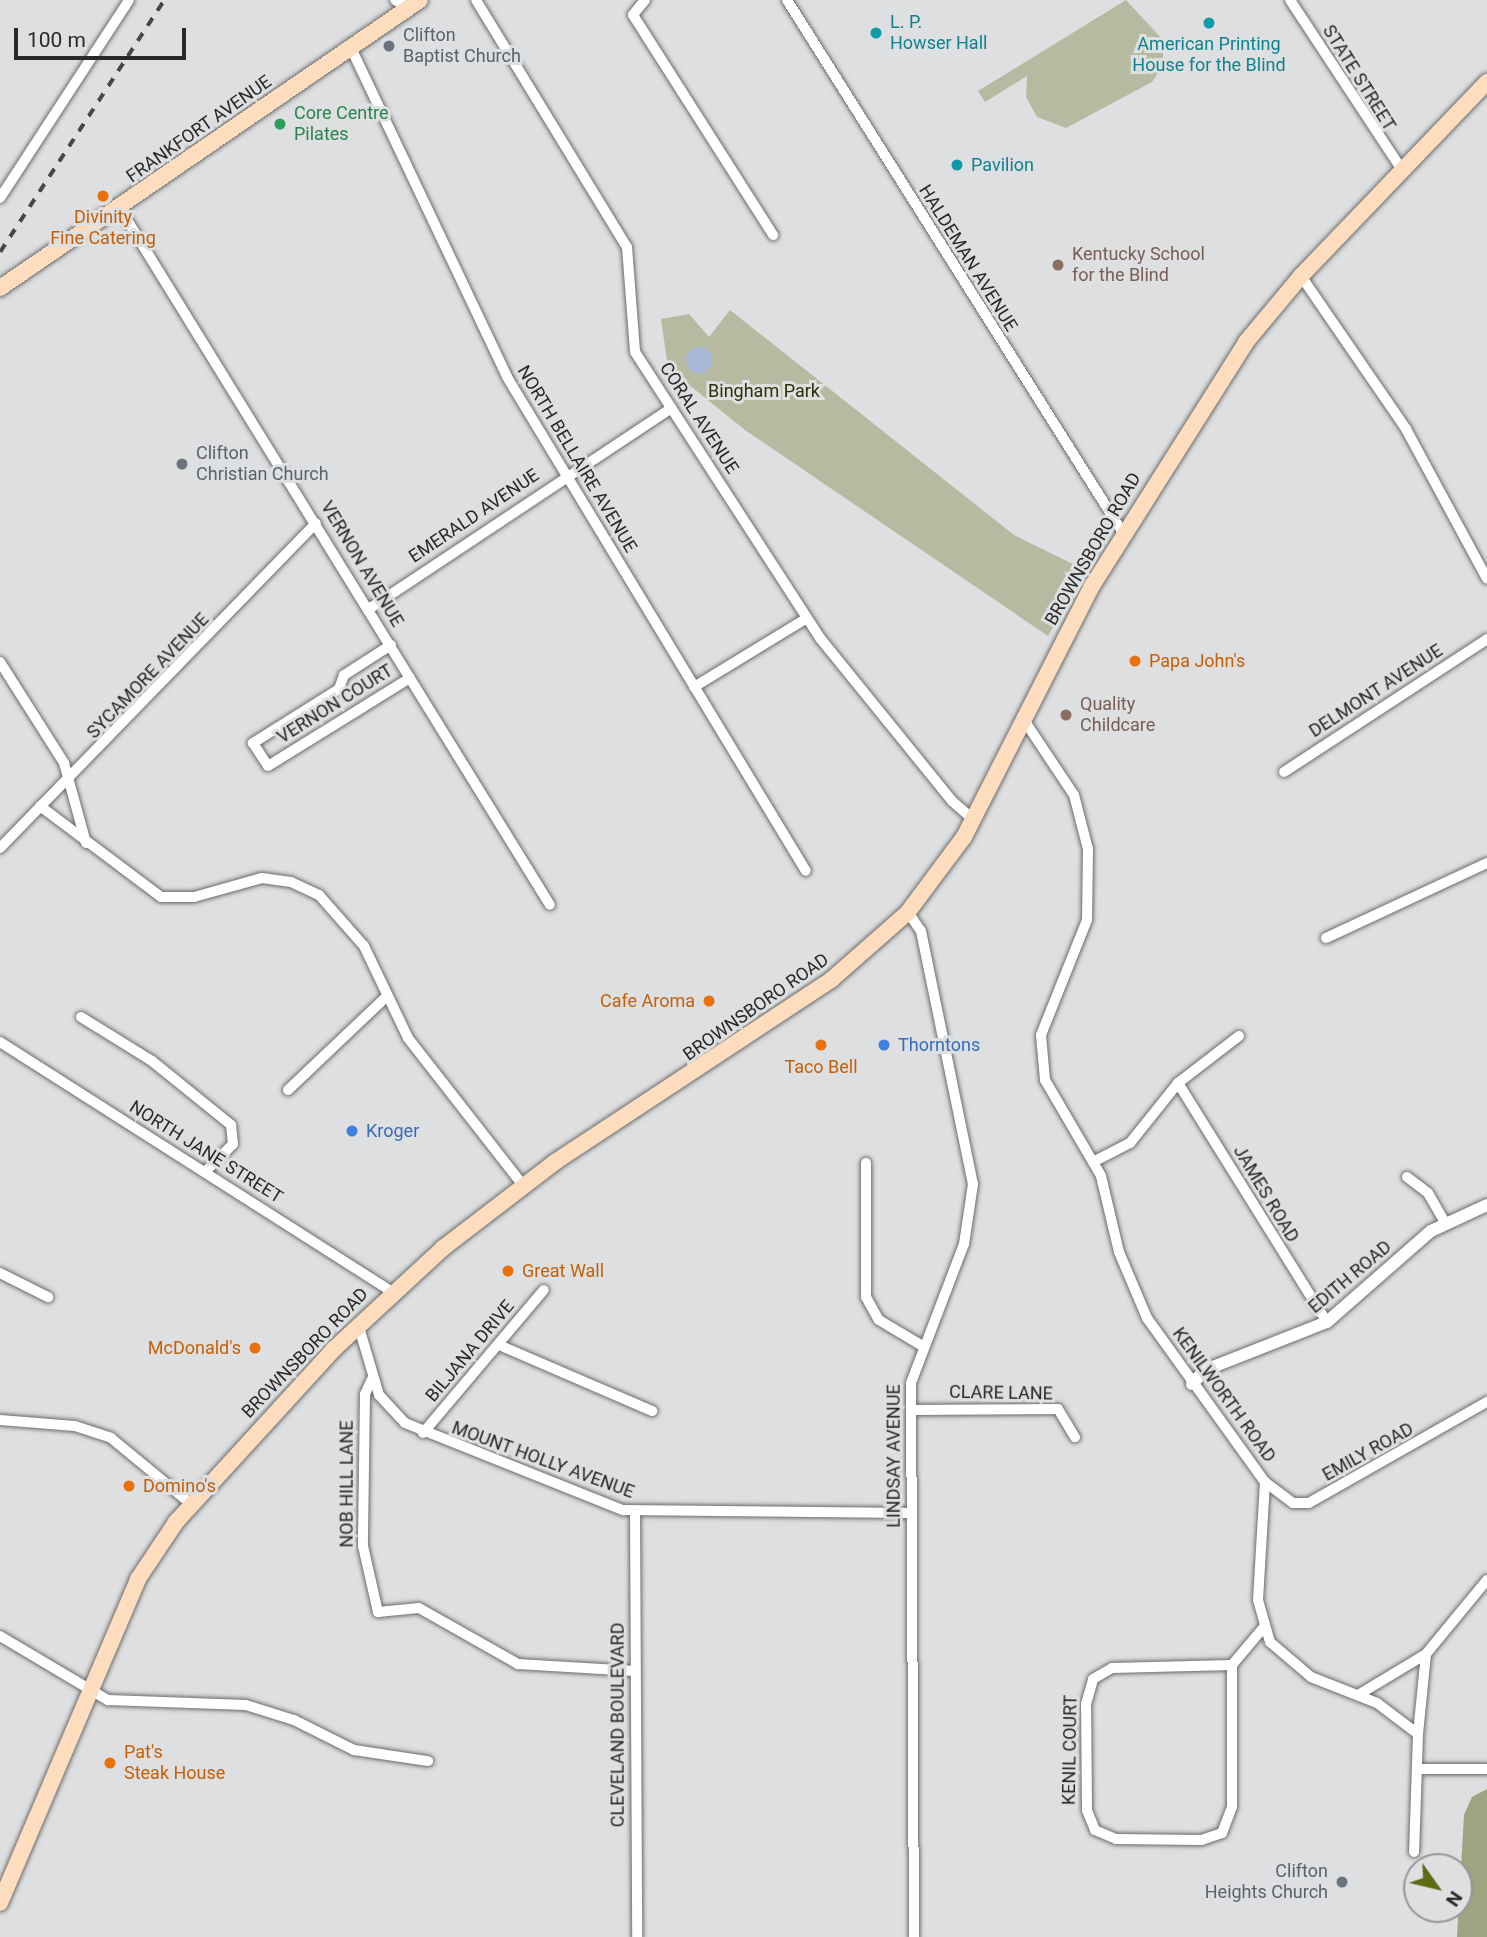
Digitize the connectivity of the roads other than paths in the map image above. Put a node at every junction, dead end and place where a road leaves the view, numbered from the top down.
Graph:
1 (129, 0) edge
2 (476, 0) edge
3 (645, 0) edge
4 (787, 0) edge
5 (1290, 0) edge
6 (407, 3) edge
7 (351, 47) junction
8 (1487, 82) edge
9 (1402, 170) junction
10 (0, 198) edge
11 (119, 207) junction
12 (773, 235) dead end
13 (1301, 276) junction
14 (0, 288) edge
15 (671, 408) junction
16 (565, 474) junction
17 (316, 523) junction
18 (1123, 533) junction
19 (1487, 579) edge
20 (369, 609) junction
21 (807, 618) junction
22 (1487, 639) edge
23 (391, 645) junction
24 (0, 662) edge
25 (410, 678) junction
26 (694, 687) junction
27 (1022, 717) junction
28 (1284, 772) dead end
29 (69, 779) junction
30 (40, 806) junction
31 (974, 819) junction
32 (86, 843) junction
33 (0, 848) edge
34 (1487, 863) edge
35 (806, 871) dead end
36 (550, 905) dead end
37 (908, 912) junction
38 (1326, 938) dead end
39 (386, 997) junction
40 (81, 1017) dead end
41 (1239, 1036) dead end
42 (0, 1042) edge
43 (1178, 1083) junction
44 (288, 1090) dead end
45 (1093, 1162) junction
46 (866, 1163) dead end
47 (205, 1172) junction
48 (1407, 1177) dead end
49 (523, 1185) junction
50 (1487, 1205) edge
51 (1445, 1222) junction
52 (0, 1273) edge
53 (544, 1290) dead end
54 (392, 1292) junction
55 (48, 1297) dead end
56 (1327, 1322) junction
57 (358, 1324) junction
58 (499, 1345) junction
59 (921, 1345) junction
60 (373, 1377) junction
61 (1192, 1384) junction
62 (1487, 1402) edge
63 (911, 1410) junction
64 (652, 1411) dead end
65 (0, 1420) edge
66 (423, 1433) junction
67 (1075, 1437) dead end
68 (1265, 1482) junction
69 (191, 1504) junction
70 (635, 1512) junction
71 (911, 1513) junction
72 (1487, 1580) edge
73 (1264, 1627) junction
74 (0, 1636) edge
75 (1426, 1654) junction
76 (1232, 1665) junction
77 (635, 1671) junction
78 (90, 1694) junction
79 (1358, 1695) junction
80 (1418, 1734) junction
81 (428, 1761) dead end
82 (1418, 1769) junction
83 (1487, 1769) edge
84 (1414, 1852) dead end
85 (0, 1903) edge
86 (637, 1937) edge
87 (914, 1937) edge

1 - 10 street
2 - 15 street, CORAL AVENUE
3 - 12 street
4 - 18 street, HALDEMAN AVENUE
5 - 9 street, STATE STREET
6 - 7 main road, FRANKFORT AVENUE
7 - 11 main road, FRANKFORT AVENUE
7 - 16 street, NORTH BELLAIRE AVENUE
8 - 9 main road, BROWNSBORO ROAD
9 - 13 main road, BROWNSBORO ROAD
11 - 14 main road, FRANKFORT AVENUE
11 - 17 street, VERNON AVENUE
13 - 18 main road, BROWNSBORO ROAD
13 - 19 street
15 - 16 street, EMERALD AVENUE
15 - 21 street, CORAL AVENUE
16 - 20 street, EMERALD AVENUE
16 - 26 street, NORTH BELLAIRE AVENUE
17 - 20 street, VERNON AVENUE
17 - 29 street, SYCAMORE AVENUE
18 - 27 main road, BROWNSBORO ROAD
20 - 23 street, VERNON AVENUE
21 - 26 street
21 - 31 street, CORAL AVENUE
22 - 28 street, DELMONT AVENUE
23 - 25 street, VERNON AVENUE
23 - 25 street, VERNON COURT
24 - 29 street
25 - 36 street, VERNON AVENUE
26 - 35 street, NORTH BELLAIRE AVENUE
27 - 31 main road, BROWNSBORO ROAD
27 - 45 street, KENILWORTH ROAD
29 - 30 street, SYCAMORE AVENUE
29 - 32 street
30 - 32 street
30 - 33 street, SYCAMORE AVENUE
31 - 37 main road, BROWNSBORO ROAD
32 - 39 street
34 - 38 street
37 - 49 main road, BROWNSBORO ROAD
37 - 59 street, LINDSAY AVENUE
39 - 44 street
39 - 49 street
40 - 47 street
41 - 43 street
42 - 47 street, NORTH JANE STREET
43 - 45 street
43 - 56 street, JAMES ROAD
45 - 61 street, KENILWORTH ROAD
46 - 59 street
47 - 54 street, NORTH JANE STREET
48 - 51 street
49 - 54 main road, BROWNSBORO ROAD
50 - 51 street, EDITH ROAD
51 - 56 street, EDITH ROAD
52 - 55 street
53 - 58 street, BILJANA DRIVE
54 - 57 main road, BROWNSBORO ROAD
56 - 61 street, EDITH ROAD
57 - 60 street, MOUNT HOLLY AVENUE
57 - 69 main road, BROWNSBORO ROAD
58 - 64 street
58 - 66 street, BILJANA DRIVE
59 - 63 street, LINDSAY AVENUE
60 - 66 street, MOUNT HOLLY AVENUE
60 - 77 street, NOB HILL LANE
61 - 68 street, KENILWORTH ROAD
62 - 68 street, EMILY ROAD
63 - 67 street, CLARE LANE
63 - 71 street, LINDSAY AVENUE
65 - 69 street
66 - 70 street, MOUNT HOLLY AVENUE
68 - 73 street, KENILWORTH ROAD
69 - 78 main road, BROWNSBORO ROAD
70 - 71 street, MOUNT HOLLY AVENUE
70 - 77 street, CLEVELAND BOULEVARD
71 - 87 street, LINDSAY AVENUE
72 - 75 street
73 - 76 street
73 - 79 street, KENILWORTH ROAD
74 - 78 street
75 - 79 street
75 - 80 street
76 - 76 street, KENIL COURT
77 - 86 street, CLEVELAND BOULEVARD
78 - 81 street
78 - 85 main road, BROWNSBORO ROAD
79 - 80 street, KENILWORTH ROAD
80 - 82 street
82 - 83 street
82 - 84 street

